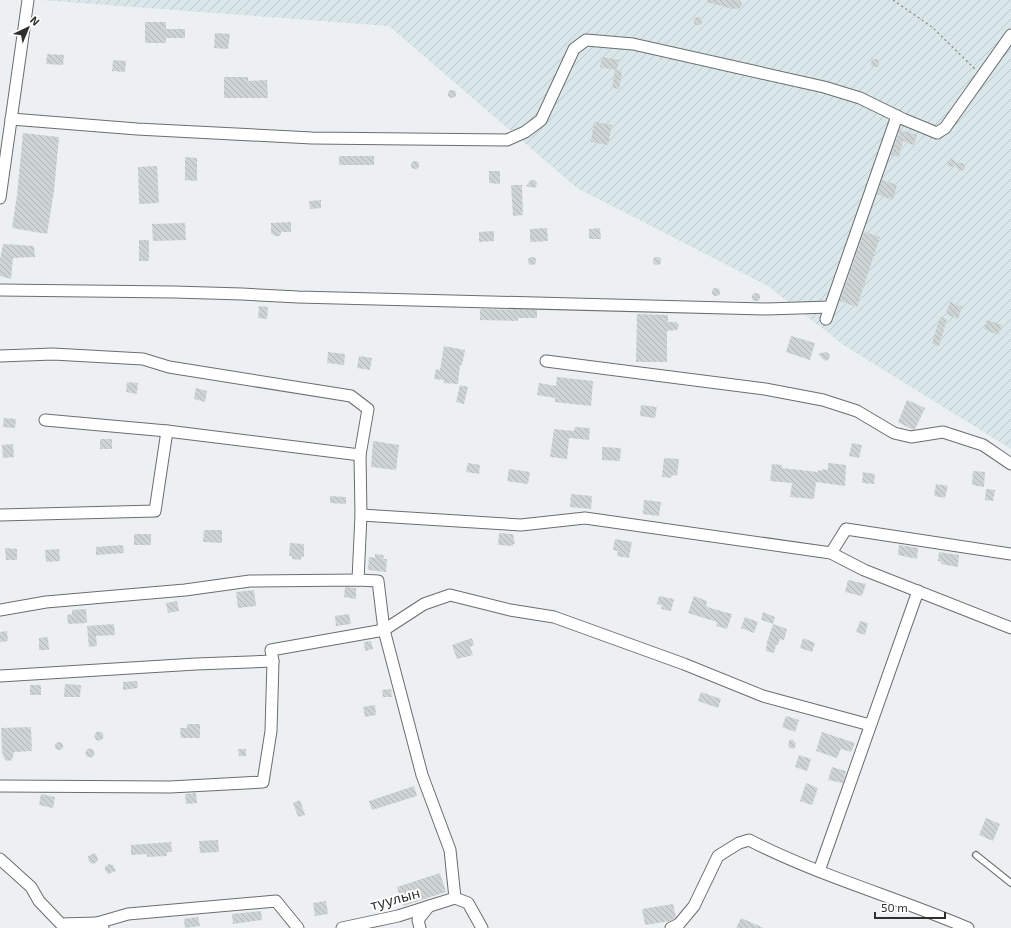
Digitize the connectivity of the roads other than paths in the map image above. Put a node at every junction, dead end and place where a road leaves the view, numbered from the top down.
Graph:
1 (28, 0) edge
2 (1011, 35) edge
3 (897, 116) junction
4 (11, 119) junction
5 (0, 198) edge
6 (0, 290) edge
7 (830, 307) junction
8 (826, 319) dead end
9 (0, 356) edge
10 (546, 361) dead end
11 (45, 420) dead end
12 (167, 431) junction
13 (360, 455) junction
14 (1011, 464) edge
15 (0, 515) edge
16 (361, 515) junction
17 (830, 554) junction
18 (1011, 554) edge
19 (358, 580) junction
20 (918, 591) junction
21 (0, 610) edge
22 (1011, 628) edge
23 (384, 630) junction
24 (273, 661) junction
25 (0, 676) edge
26 (870, 726) junction
27 (0, 786) edge
28 (976, 855) dead end
29 (0, 859) edge
30 (819, 871) junction
31 (1011, 883) edge
32 (455, 898) junction
33 (429, 906) junction
34 (100, 925) edge
35 (964, 927) edge
36 (298, 928) edge
37 (342, 928) edge
38 (420, 928) edge
39 (482, 928) edge
40 (671, 928) edge

1 - 4 street
2 - 3 street
3 - 4 street
3 - 7 street
4 - 5 street
6 - 7 street
7 - 8 street
9 - 13 street
10 - 14 street
11 - 12 street
12 - 13 street
12 - 15 street
13 - 16 street
16 - 17 street
16 - 19 street
17 - 18 street
17 - 20 street
19 - 21 street
19 - 23 street
20 - 22 street
20 - 26 street
23 - 24 street
23 - 26 street
23 - 32 street
24 - 25 street
24 - 27 street
26 - 30 street
28 - 31 lane
29 - 34 street
30 - 35 street
30 - 40 street
32 - 33 street, туулын
32 - 39 street
33 - 37 street, туулын
33 - 38 street
34 - 36 street

